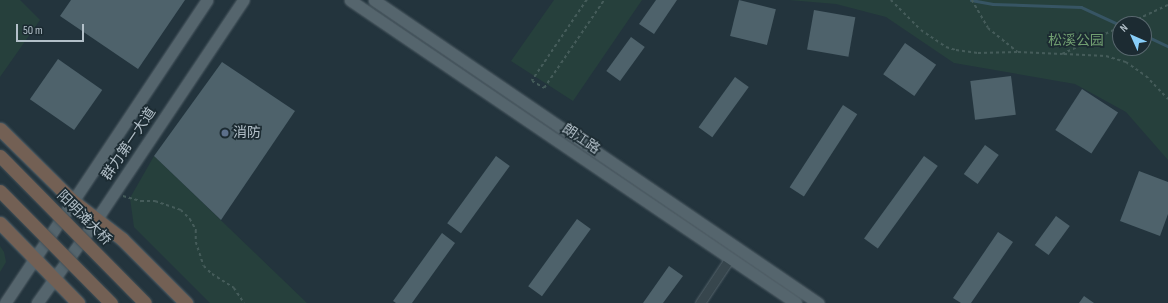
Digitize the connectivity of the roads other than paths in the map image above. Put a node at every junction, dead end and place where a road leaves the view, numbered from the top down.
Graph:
1 (207, 0) edge
2 (243, 0) edge
3 (350, 0) edge
4 (374, 0) edge
5 (0, 129) edge
6 (0, 156) edge
7 (0, 191) edge
8 (74, 202) junction
9 (96, 220) junction
10 (0, 223) edge
11 (35, 258) junction
12 (730, 258) junction
13 (54, 278) junction
14 (5, 303) edge
15 (37, 303) edge
16 (78, 303) edge
17 (111, 303) edge
18 (144, 303) edge
19 (186, 303) edge
20 (700, 303) edge
21 (796, 303) edge
22 (818, 303) edge

1 - 8 main road, 群力第一大道
2 - 9 main road, 群力第一大道
3 - 12 main road, 朗江路
4 - 22 main road, 朗江路
5 - 8 highway
6 - 18 highway, 阳明滩大桥, bridge
7 - 17 highway, bridge
8 - 9 highway
8 - 11 main road, 群力第一大道
9 - 13 main road, 群力第一大道
9 - 19 highway
10 - 11 highway
11 - 13 highway
11 - 14 main road, 群力第一大道
12 - 20 street
12 - 21 main road, 朗江路
13 - 15 main road, 群力第一大道
13 - 16 highway

